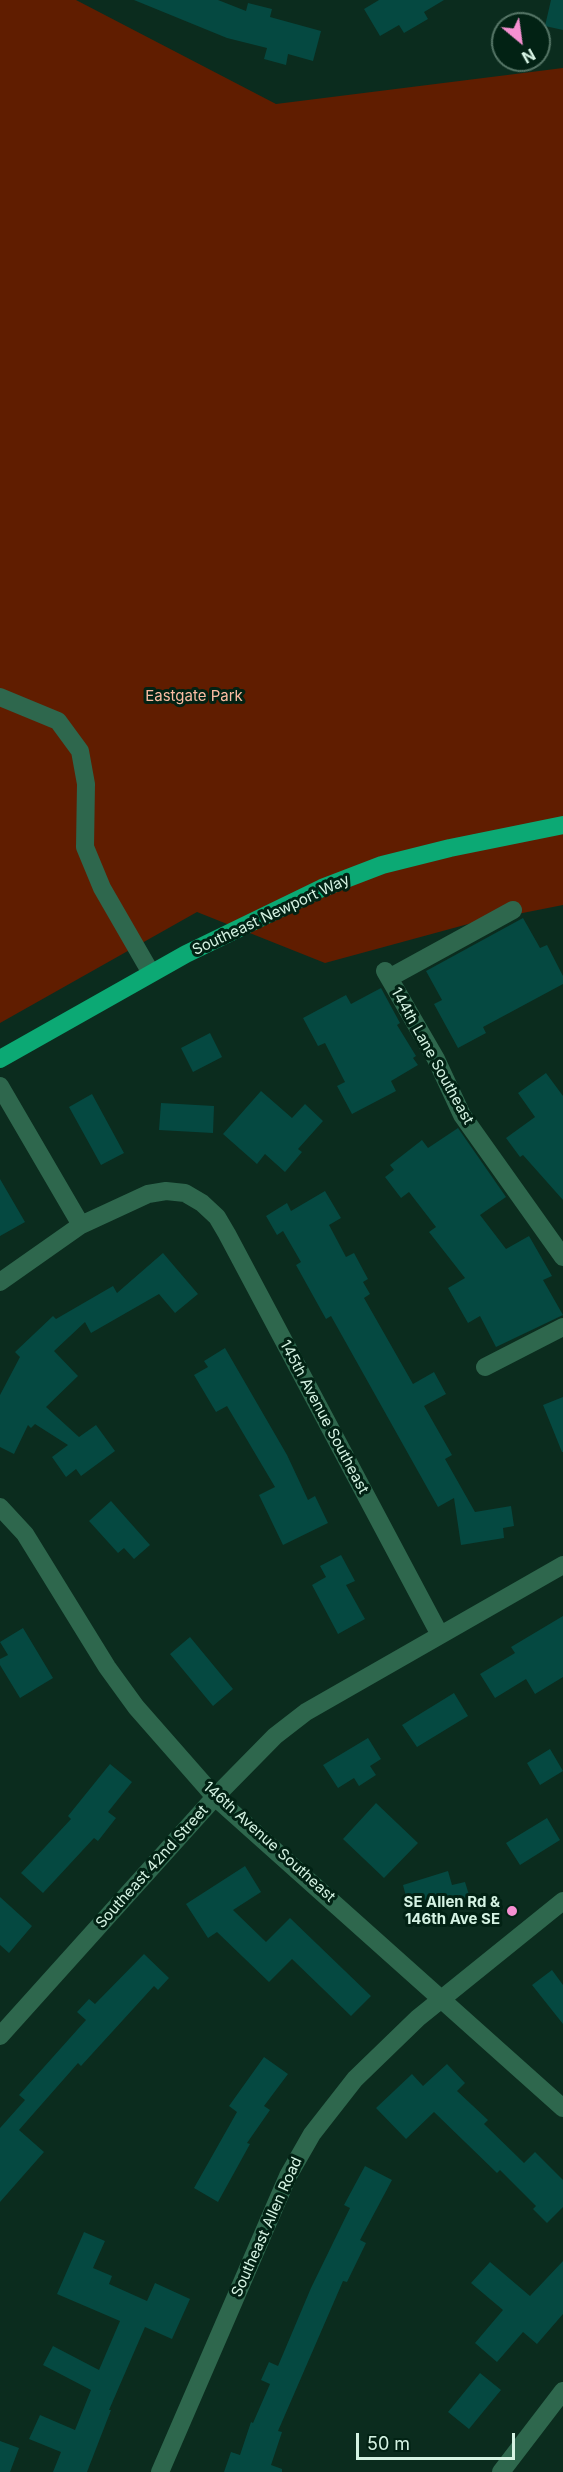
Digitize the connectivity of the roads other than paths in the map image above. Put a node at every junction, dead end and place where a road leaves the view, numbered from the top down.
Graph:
1 (0, 697) edge
2 (563, 825) edge
3 (513, 910) dead end
4 (151, 973) junction
5 (0, 1059) edge
6 (0, 1086) edge
7 (81, 1225) junction
8 (563, 1257) edge
9 (0, 1282) edge
10 (563, 1327) edge
11 (485, 1367) dead end
12 (0, 1507) edge
13 (563, 1565) edge
14 (440, 1635) junction
15 (215, 1797) junction
16 (563, 1901) edge
17 (442, 1998) junction
18 (0, 2036) edge
19 (563, 2108) edge
20 (563, 2391) edge
21 (160, 2472) edge
22 (501, 2472) edge

1 - 4 street
2 - 4 main road, Southeast Newport Way
3 - 8 street, 144th Lane Southeast
4 - 5 main road, Southeast Newport Way
6 - 7 street
7 - 9 street
7 - 14 street, 145th Avenue Southeast
10 - 11 street
12 - 15 street, 146th Avenue Southeast
13 - 14 street, Southeast 42nd Street
14 - 15 street, Southeast 42nd Street
15 - 17 street, 146th Avenue Southeast
15 - 18 street, Southeast 42nd Street
16 - 17 street, Southeast Allen Road
17 - 19 street, 146th Avenue Southeast
17 - 21 street, Southeast Allen Road
20 - 22 street

